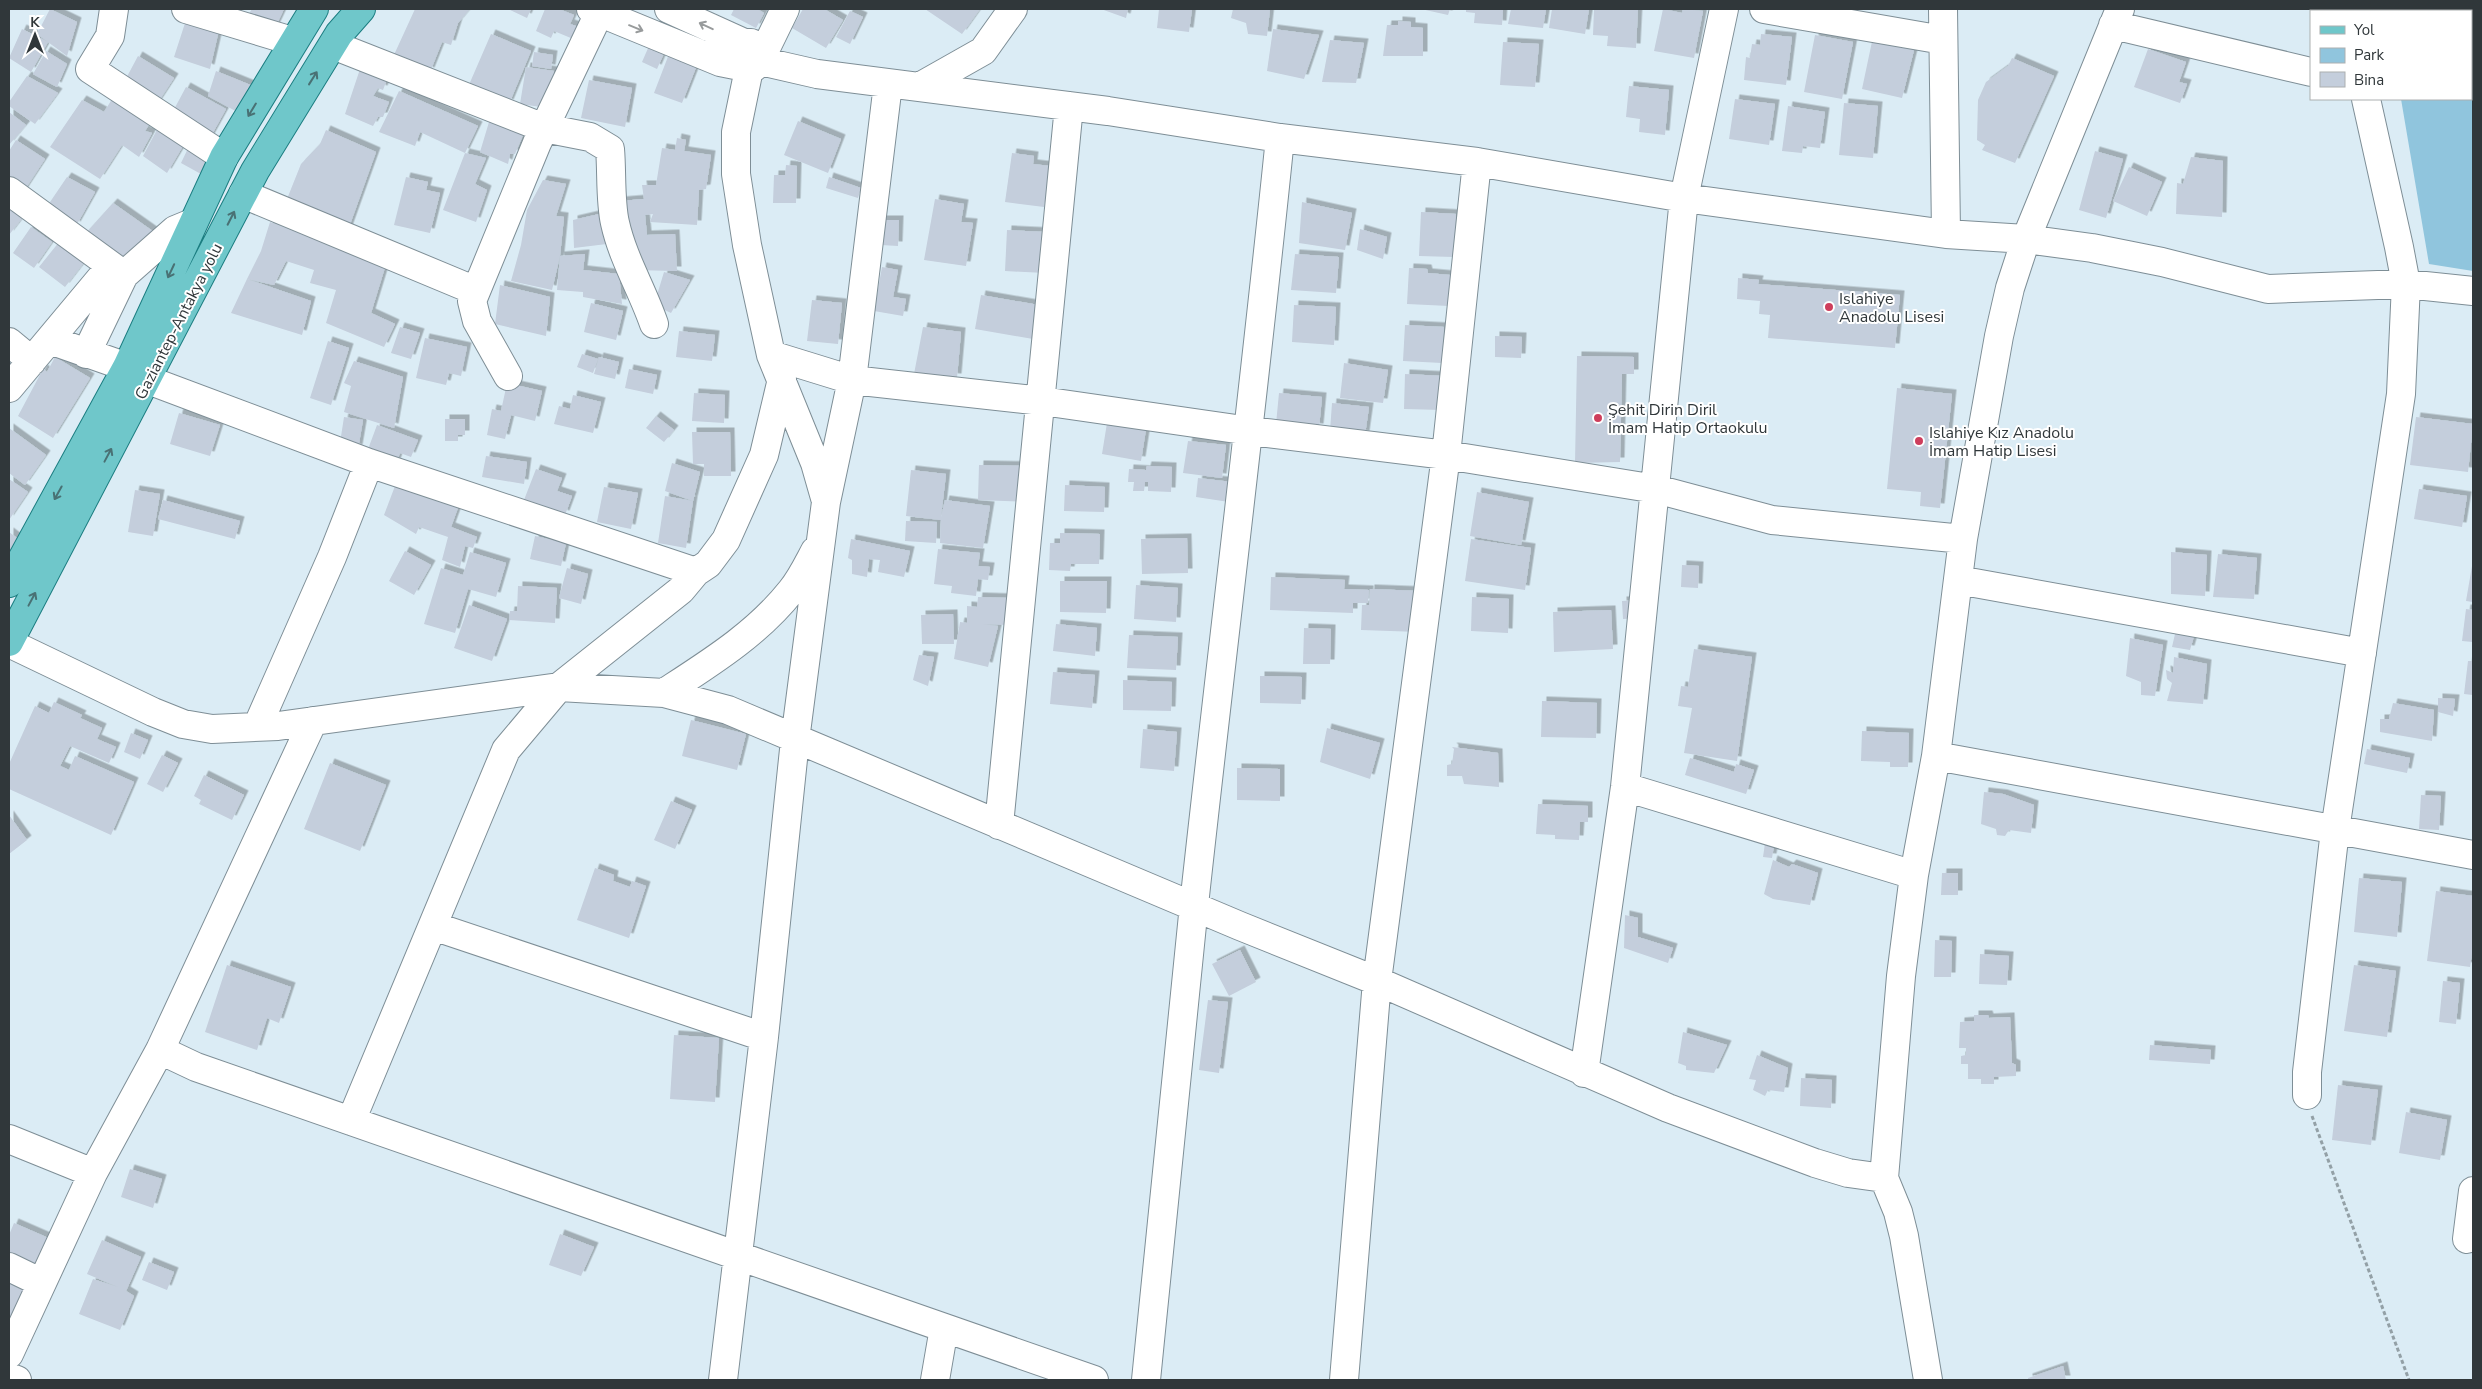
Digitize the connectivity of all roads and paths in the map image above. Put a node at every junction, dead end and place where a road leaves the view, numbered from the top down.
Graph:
1 (114, 9) edge
2 (186, 9) edge
3 (314, 9) edge
4 (361, 9) edge
5 (669, 9) edge
6 (785, 9) edge
7 (1013, 9) edge
8 (1724, 9) edge
9 (1764, 9) edge
10 (1943, 9) edge
11 (597, 10) edge
12 (2116, 17) edge
13 (1943, 40) junction
14 (292, 41) junction
15 (333, 45) junction
16 (752, 58) junction
17 (2310, 72) edge
18 (888, 84) junction
19 (921, 86) junction
20 (2366, 100) edge
21 (1070, 106) junction
22 (544, 128) junction
23 (1280, 138) junction
24 (224, 157) junction
25 (1477, 162) junction
26 (9, 191) edge
27 (244, 194) junction
28 (1684, 198) junction
29 (192, 224) junction
30 (1946, 234) junction
31 (2026, 239) junction
32 (118, 270) junction
33 (2406, 284) junction
34 (476, 291) junction
35 (2473, 291) edge
36 (654, 324) dead end
37 (50, 340) junction
38 (9, 342) edge
39 (86, 354) junction
40 (32, 361) junction
41 (776, 367) junction
42 (137, 374) junction
43 (508, 376) dead end
44 (852, 380) junction
45 (9, 388) edge
46 (1042, 401) junction
47 (1250, 431) junction
48 (1446, 455) junction
49 (370, 463) junction
50 (1656, 489) junction
51 (826, 502) junction
52 (1963, 539) junction
53 (821, 541) junction
54 (696, 572) junction
55 (1958, 580) junction
56 (9, 583) edge
57 (9, 643) edge
58 (2362, 653) junction
59 (558, 687) junction
60 (664, 693) junction
61 (313, 721) junction
62 (257, 727) junction
63 (795, 740) junction
64 (1936, 756) junction
65 (1625, 787) junction
66 (999, 825) junction
67 (2335, 830) junction
68 (2473, 856) edge
69 (1914, 875) junction
70 (1194, 907) junction
71 (433, 926) junction
72 (1377, 981) junction
73 (764, 1037) junction
74 (160, 1050) junction
75 (1584, 1072) junction
76 (2307, 1095) joint
77 (351, 1122) junction
78 (9, 1139) edge
79 (93, 1173) junction
80 (1884, 1178) junction
81 (2473, 1192) edge
82 (2467, 1238) dead end
83 (738, 1256) junction
84 (9, 1267) edge
85 (42, 1283) junction
86 (944, 1328) junction
87 (9, 1354) edge
88 (9, 1377) edge
89 (17, 1380) edge
90 (723, 1380) edge
91 (935, 1380) edge
92 (1094, 1380) edge
93 (1146, 1380) edge
94 (1344, 1380) edge
95 (1928, 1380) edge
96 (2409, 1380) edge

1 - 24 street
2 - 14 street
3 - 14 main road, Gaziantep-Antakya yolu
4 - 15 main road, Gaziantep-Antakya yolu
16 -> 5 street
6 - 16 street
7 - 19 street
8 - 28 street
9 - 13 street
10 - 13 street
11 -> 16 street
11 - 22 street
12 - 17 street
12 - 31 street
13 - 30 street
14 -> 24 main road, Gaziantep-Antakya yolu
15 - 22 street
27 -> 15 main road, Gaziantep-Antakya yolu
16 - 18 street
16 - 41 street
18 - 19 street
18 - 44 street
19 - 21 street
20 - 33 street
21 - 23 street
21 - 46 street
22 - 34 street
22 - 36 street
23 - 25 street
23 - 47 street
24 - 29 main road, Gaziantep-Antakya yolu
25 - 28 street
25 - 48 street
26 - 32 street
27 - 34 street
42 -> 27 main road, Gaziantep-Antakya yolu
28 - 30 street
28 - 50 street
29 - 32 street
29 -> 42 main road, Gaziantep-Antakya yolu
30 - 31 street
31 - 33 street
31 - 52 street
32 - 37 street
32 - 39 street
33 - 35 street
33 - 58 street
34 - 43 street
37 - 39 street
37 - 40 street
38 - 40 street
39 - 42 street
40 - 45 street
41 - 44 street
41 - 51 street
41 - 54 street
42 - 49 street
42 -> 56 main road, Gaziantep-Antakya yolu
57 -> 42 main road, Gaziantep-Antakya yolu
44 - 46 street
44 - 51 street
46 - 47 street
46 - 66 street
47 - 48 street
47 - 70 street
48 - 50 street
48 - 72 street
49 - 54 street
49 - 62 street
50 - 52 street
50 - 65 street
51 - 53 street
52 - 55 street
53 - 60 street
53 - 63 street
54 - 59 street
55 - 58 street
55 - 64 street
57 - 62 street
58 - 67 street
59 - 60 street
59 - 61 street
59 - 71 street
60 - 63 street
61 - 62 street
61 - 74 street
63 - 66 street
63 - 73 street
64 - 67 street
64 - 69 street
65 - 69 street
65 - 75 street
66 - 70 street
67 - 68 street
67 - 76 street
69 - 80 street
70 - 72 street
70 - 93 street
71 - 73 street
71 - 77 street
72 - 75 street
72 - 94 street
73 - 83 street
74 - 77 street
74 - 79 street
75 - 80 street
76 - 96 path
77 - 83 street
78 - 79 street
79 - 85 street
80 - 95 street
81 - 82 street
83 - 86 street
83 - 90 street
84 - 85 street
85 - 87 street
86 - 91 street
86 - 92 street
88 - 89 street

